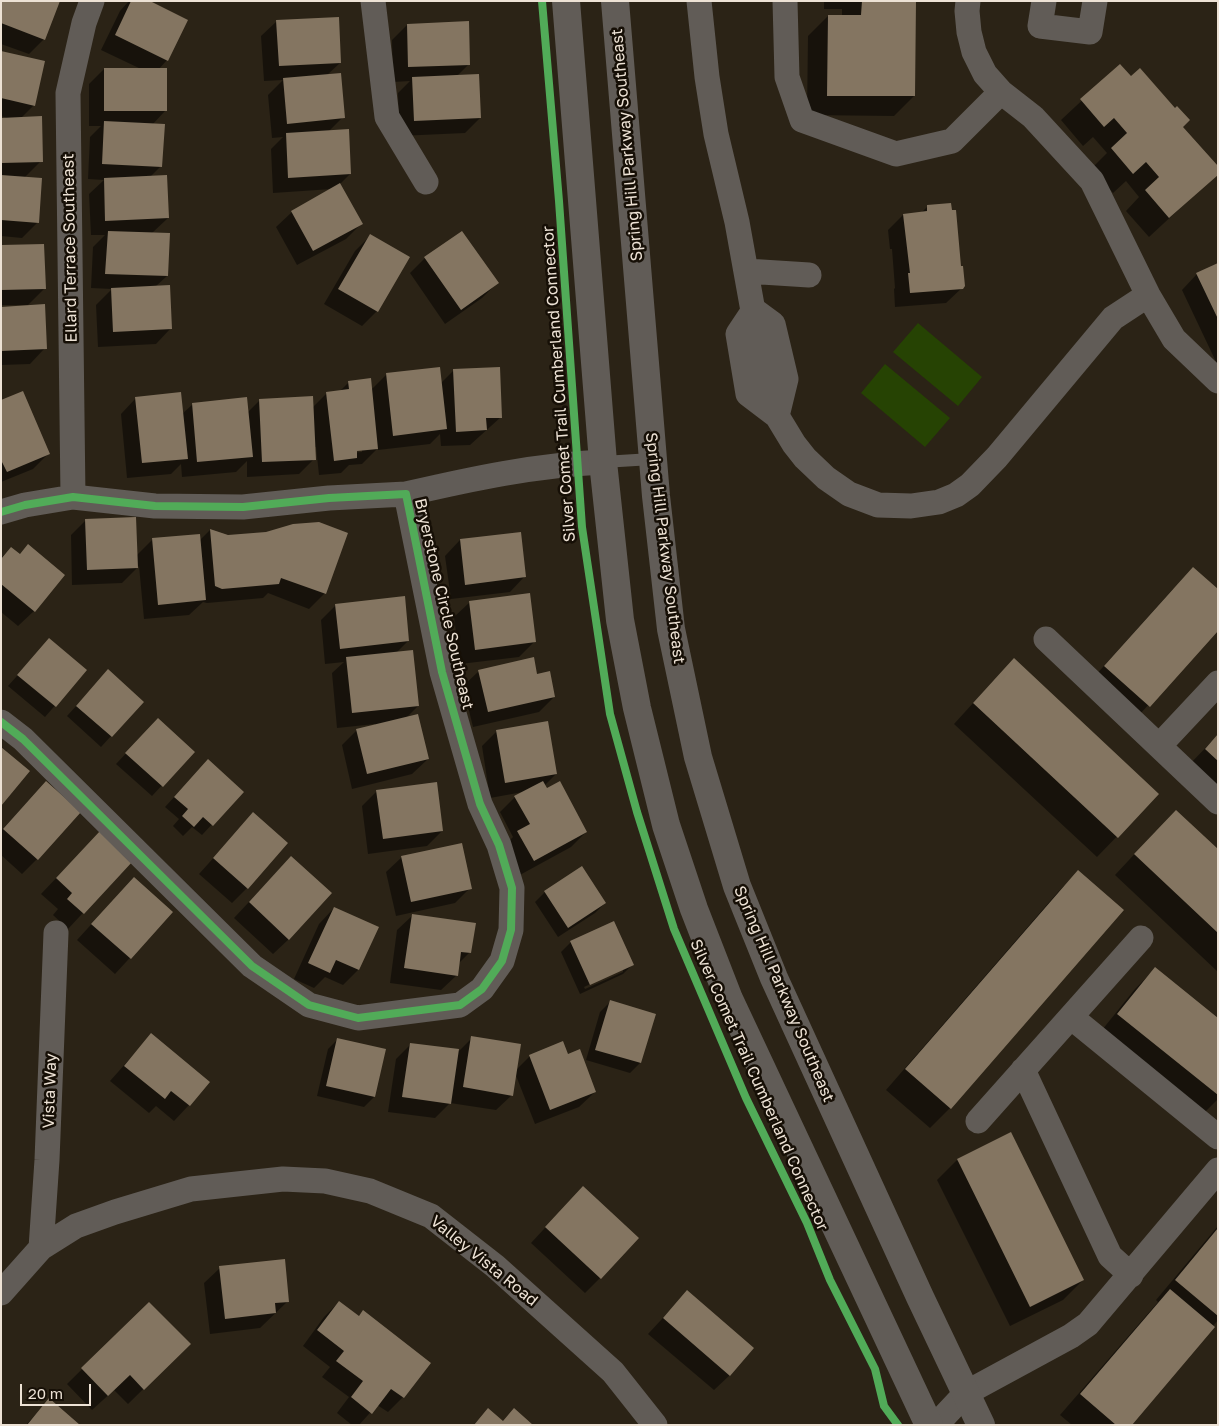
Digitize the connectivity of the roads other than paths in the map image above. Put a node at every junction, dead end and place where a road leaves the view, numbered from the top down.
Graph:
1 (92, 1) edge
2 (373, 1) edge
3 (566, 1) edge
4 (615, 1) edge
5 (699, 1) edge
6 (785, 1) edge
7 (968, 1) edge
8 (1044, 1) edge
9 (1095, 1) edge
10 (1001, 92) junction
11 (426, 182) dead end
12 (746, 271) junction
13 (809, 275) dead end
14 (1148, 294) junction
15 (754, 310) junction
16 (1218, 381) edge
17 (777, 416) junction
18 (652, 459) junction
19 (603, 462) junction
20 (406, 494) junction
21 (73, 497) junction
22 (1, 512) edge
23 (1046, 639) dead end
24 (1218, 683) edge
25 (1, 722) edge
26 (1159, 746) junction
27 (1218, 802) edge
28 (56, 933) dead end
29 (1140, 938) dead end
30 (1070, 1017) junction
31 (1023, 1070) junction
32 (978, 1121) dead end
33 (1218, 1138) edge
34 (1218, 1170) edge
35 (41, 1248) junction
36 (1131, 1274) junction
37 (1, 1293) edge
38 (966, 1393) junction
39 (655, 1425) edge
40 (928, 1425) edge
41 (936, 1425) edge
42 (981, 1425) edge

1 - 21 street, Ellard Terrace Southeast
2 - 11 street
3 - 19 street
4 - 18 street, Spring Hill Parkway Southeast
5 - 12 street
6 - 10 street
7 - 10 street
8 - 9 street
10 - 14 street
12 - 13 street
12 - 15 street
14 - 16 street
14 - 17 street
15 - 17 street
15 - 17 street
18 - 19 lane
18 - 38 street, Spring Hill Parkway Southeast
19 - 20 street
19 - 40 street
20 - 21 street, Bryerstone Circle Southeast
20 - 25 street, Bryerstone Circle Southeast
21 - 22 street, Bryerstone Circle Southeast
23 - 26 street
24 - 26 street
26 - 27 street
28 - 35 street, Vista Way
29 - 30 street
30 - 31 street
30 - 33 street
31 - 32 street
31 - 36 street
34 - 36 street
35 - 37 street, Valley Vista Road
35 - 39 street, Valley Vista Road
36 - 38 street
38 - 41 street
38 - 42 street, Spring Hill Parkway Southeast

